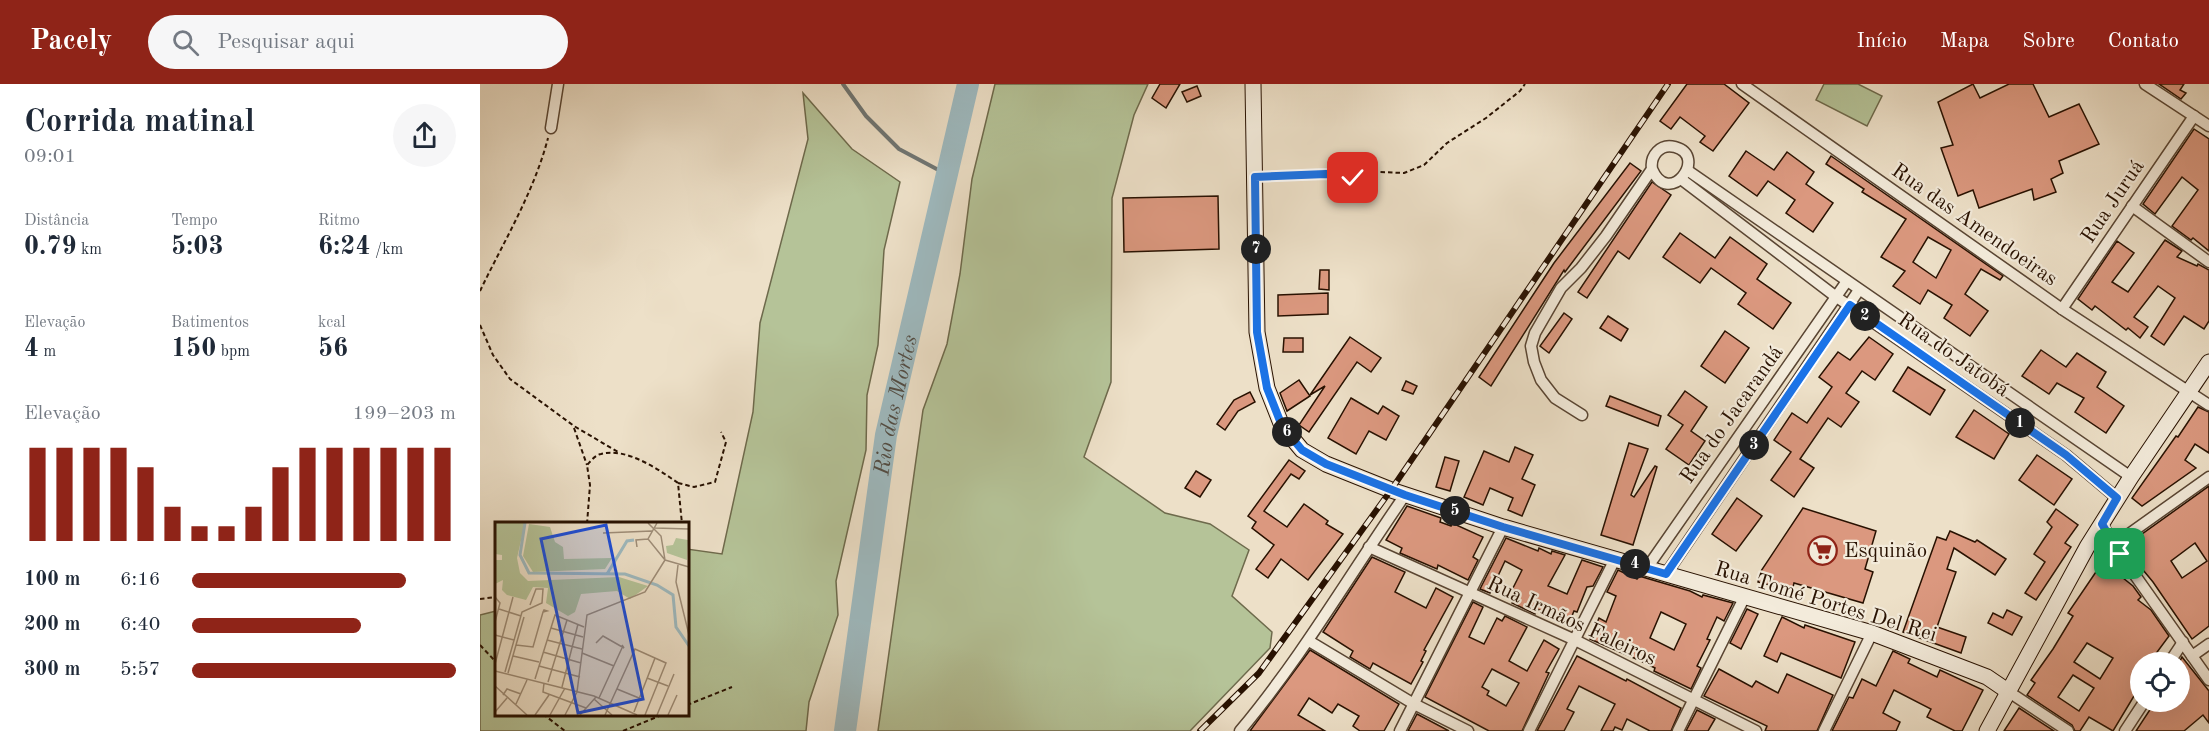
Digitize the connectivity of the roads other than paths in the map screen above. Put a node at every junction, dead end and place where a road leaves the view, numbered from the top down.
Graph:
1 (558, 84) edge
2 (1253, 84) edge
3 (1742, 84) edge
4 (2145, 84) edge
5 (2194, 116) junction
6 (2209, 126) edge
7 (550, 128) road end
8 (1652, 169) junction
9 (1684, 174) junction
10 (2132, 206) junction
11 (2209, 262) edge
12 (1847, 281) junction
13 (1859, 290) junction
14 (1835, 296) junction
15 (1850, 305) junction
16 (2062, 309) junction
17 (2209, 362) edge
18 (2189, 393) junction
19 (1769, 394) junction
20 (1782, 404) junction
21 (2209, 405) edge
22 (1582, 415) dead end
23 (1727, 455) junction
24 (1741, 464) junction
25 (2131, 477) junction
26 (2209, 477) edge
27 (1405, 495) junction
28 (2117, 498) junction
29 (2102, 524) junction
30 (1503, 527) junction
31 (2115, 544) junction
32 (1369, 547) junction
33 (1615, 559) junction
34 (1647, 568) junction
35 (1666, 574) junction
36 (1470, 594) junction
37 (1745, 596) junction
38 (1872, 633) junction
39 (1575, 640) junction
40 (1309, 641) junction
41 (2183, 642) junction
42 (2209, 644) edge
43 (2176, 652) edge
44 (2192, 656) junction
45 (2209, 680) edge
46 (2009, 692) junction
47 (1694, 699) junction
48 (1414, 704) junction
49 (2137, 712) edge
50 (1240, 731) edge
51 (1400, 731) edge
52 (1468, 731) edge
53 (1529, 731) edge
54 (1678, 731) edge
55 (1756, 731) edge
56 (1824, 731) edge
57 (1987, 731) edge
58 (2068, 731) edge
59 (2125, 731) edge

1 - 7 street
2 - 27 main road, Rua Tomé Portes Del Rei
3 - 16 street, Rua das Amendoeiras
4 - 5 street
5 - 6 street
5 - 10 street, Rua Juruá
8 - 9 street
8 - 9 street
8 - 22 street
9 - 12 street, Rua do Jatobá
9 - 14 street, Rua do Jatobá
10 - 11 street
10 - 16 street, Rua Juruá
12 - 13 street, Rua do Jatobá
12 - 14 street, Rua do Jacarandá
13 - 15 street, Rua do Jacarandá
13 - 25 street, Rua do Jatobá
14 - 15 street, Rua do Jatobá
14 - 19 street, Rua do Jacarandá
15 - 20 street, Rua do Jacarandá
15 - 28 street, Rua do Jatobá
16 - 18 street, Rua das Amendoeiras
17 - 18 main road
18 - 21 street, Rua das Amendoeiras
18 - 25 main road
19 - 20 street
19 - 23 street, Rua do Jacarandá
20 - 24 street, Rua do Jacarandá
23 - 24 street
23 - 34 street, Rua do Jacarandá
24 - 35 street, Rua do Jacarandá
25 - 28 main road
26 - 31 street
27 - 30 main road, Rua Tomé Portes Del Rei
27 - 32 street
28 - 29 main road
29 - 31 street
29 - 46 main road
30 - 33 main road, Rua Tomé Portes Del Rei
30 - 36 street
31 - 41 street
32 - 36 street, Rua Irmãos Faleiros
32 - 40 street
33 - 34 main road, Rua Tomé Portes Del Rei
33 - 39 street
34 - 35 main road, Rua Tomé Portes Del Rei
35 - 37 main road, Rua Tomé Portes Del Rei
36 - 39 street, Rua Irmãos Faleiros
36 - 48 street
37 - 38 main road, Rua Tomé Portes Del Rei
37 - 47 street
38 - 46 main road, Rua Tomé Portes Del Rei
38 - 56 street
39 - 47 street, Rua Irmãos Faleiros
39 - 53 street
40 - 48 street
40 - 50 street
41 - 43 street
41 - 44 street
42 - 44 street
44 - 45 street
46 - 57 main road
46 - 58 street
47 - 54 street
47 - 55 street, Rua Irmãos Faleiros
48 - 51 street
48 - 52 street
49 - 59 street

